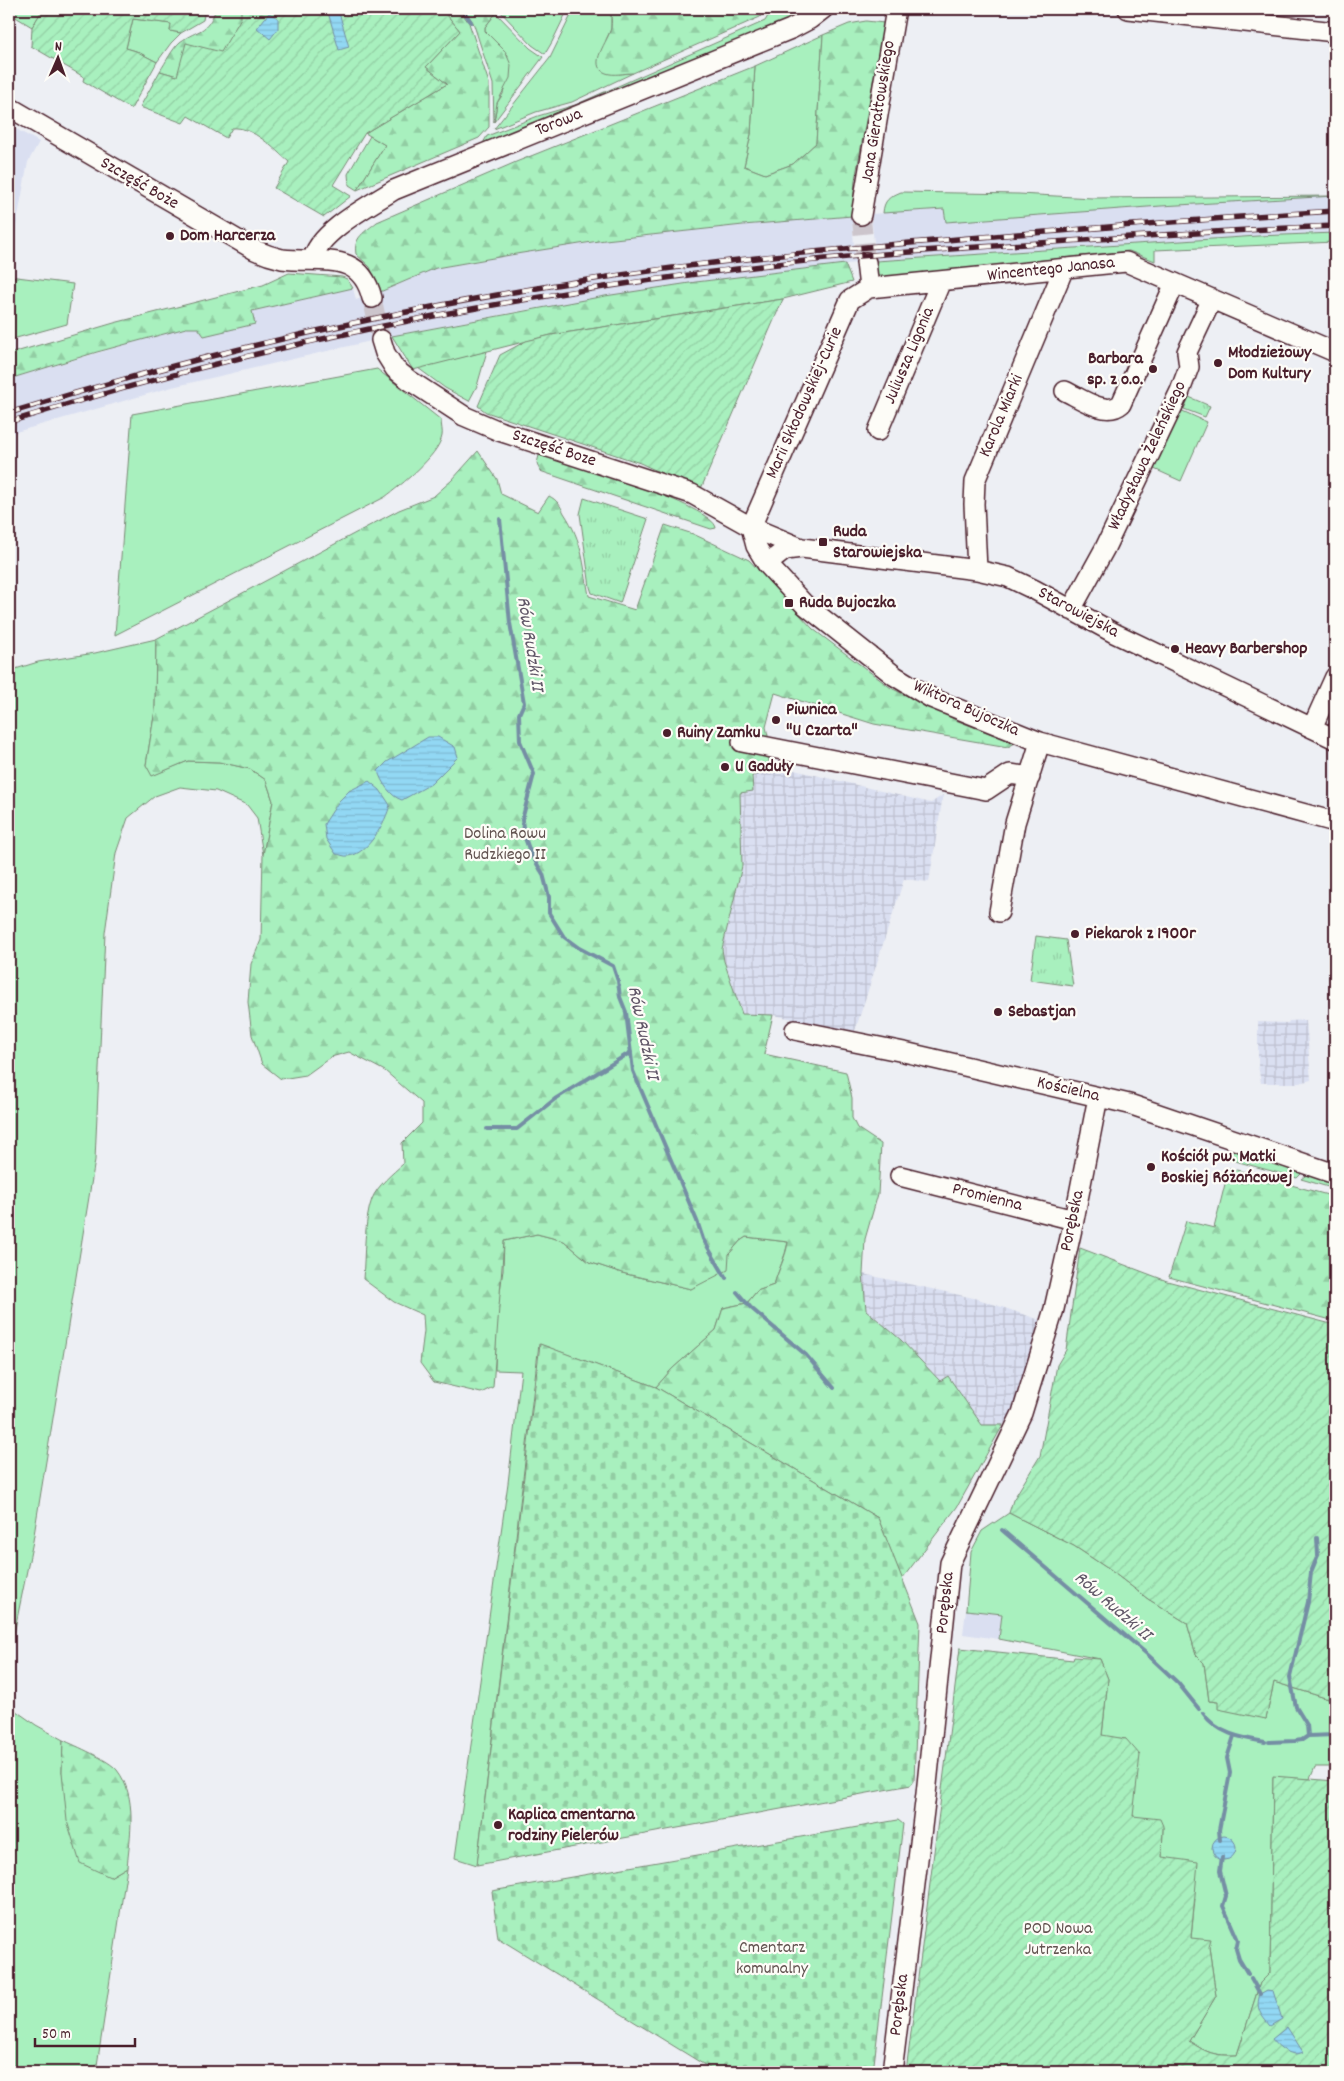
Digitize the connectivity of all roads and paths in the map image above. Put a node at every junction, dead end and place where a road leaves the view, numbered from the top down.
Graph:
1 (823, 9) edge
2 (896, 9) edge
3 (1128, 9) edge
4 (1248, 15) edge
5 (1335, 32) edge
6 (9, 107) edge
7 (862, 215) tunnel mouth
8 (312, 260) junction
9 (866, 262) tunnel mouth
10 (1064, 268) junction
11 (941, 281) junction
12 (1175, 283) junction
13 (869, 288) junction
14 (372, 298) tunnel mouth
15 (1212, 299) junction
16 (381, 340) tunnel mouth
17 (1335, 352) edge
18 (1065, 391) dead end
19 (878, 432) dead end
20 (751, 527) junction
21 (802, 548) junction
22 (767, 564) junction
23 (976, 570) junction
24 (1071, 610) junction
25 (1335, 677) edge
26 (1312, 728) junction
27 (1335, 739) edge
28 (742, 742) dead end
29 (1040, 742) junction
30 (1030, 777) junction
31 (1335, 822) edge
32 (999, 912) dead end
33 (795, 1030) dead end
34 (1098, 1097) junction
35 (1335, 1174) edge
36 (900, 1176) dead end
37 (1074, 1220) junction
38 (892, 2072) edge

1 - 8 street, Torowa
2 - 7 street, Jana Gierałtowskiego
3 - 4 street
4 - 5 street
6 - 8 street, Szczęść Boże
8 - 14 street, Szczęść Boże
9 - 13 street
10 - 11 street, Wincentego Janasa
10 - 12 street, Wincentego Janasa
10 - 23 street, Karola Miarki
11 - 13 street, Wincentego Janasa
11 - 19 street, Juliusza Ligonia
12 - 15 street, Wincentego Janasa
12 - 18 street
13 - 20 street, Marii Skłodowskiej-Curie
15 - 17 street, Wincentego Janasa
15 - 24 street, Władysława Żeleńskiego
16 - 20 street, Szczęść Boze
20 - 21 street, Starowiejska
20 - 22 street, Wiktora Bujoczka
21 - 22 street, Starowiejska
21 - 23 street, Starowiejska
22 - 29 street, Wiktora Bujoczka
23 - 24 street, Starowiejska
24 - 26 street, Starowiejska
25 - 26 street
26 - 27 street, Starowiejska
28 - 30 street
29 - 30 street, Wiktora Bujoczka
29 - 31 street, Wiktora Bujoczka
30 - 32 street, Wiktora Bujoczka
33 - 34 street, Kościelna
34 - 35 street, Kościelna
34 - 37 street, Porębska
36 - 37 street, Promienna
37 - 38 street, Porębska

